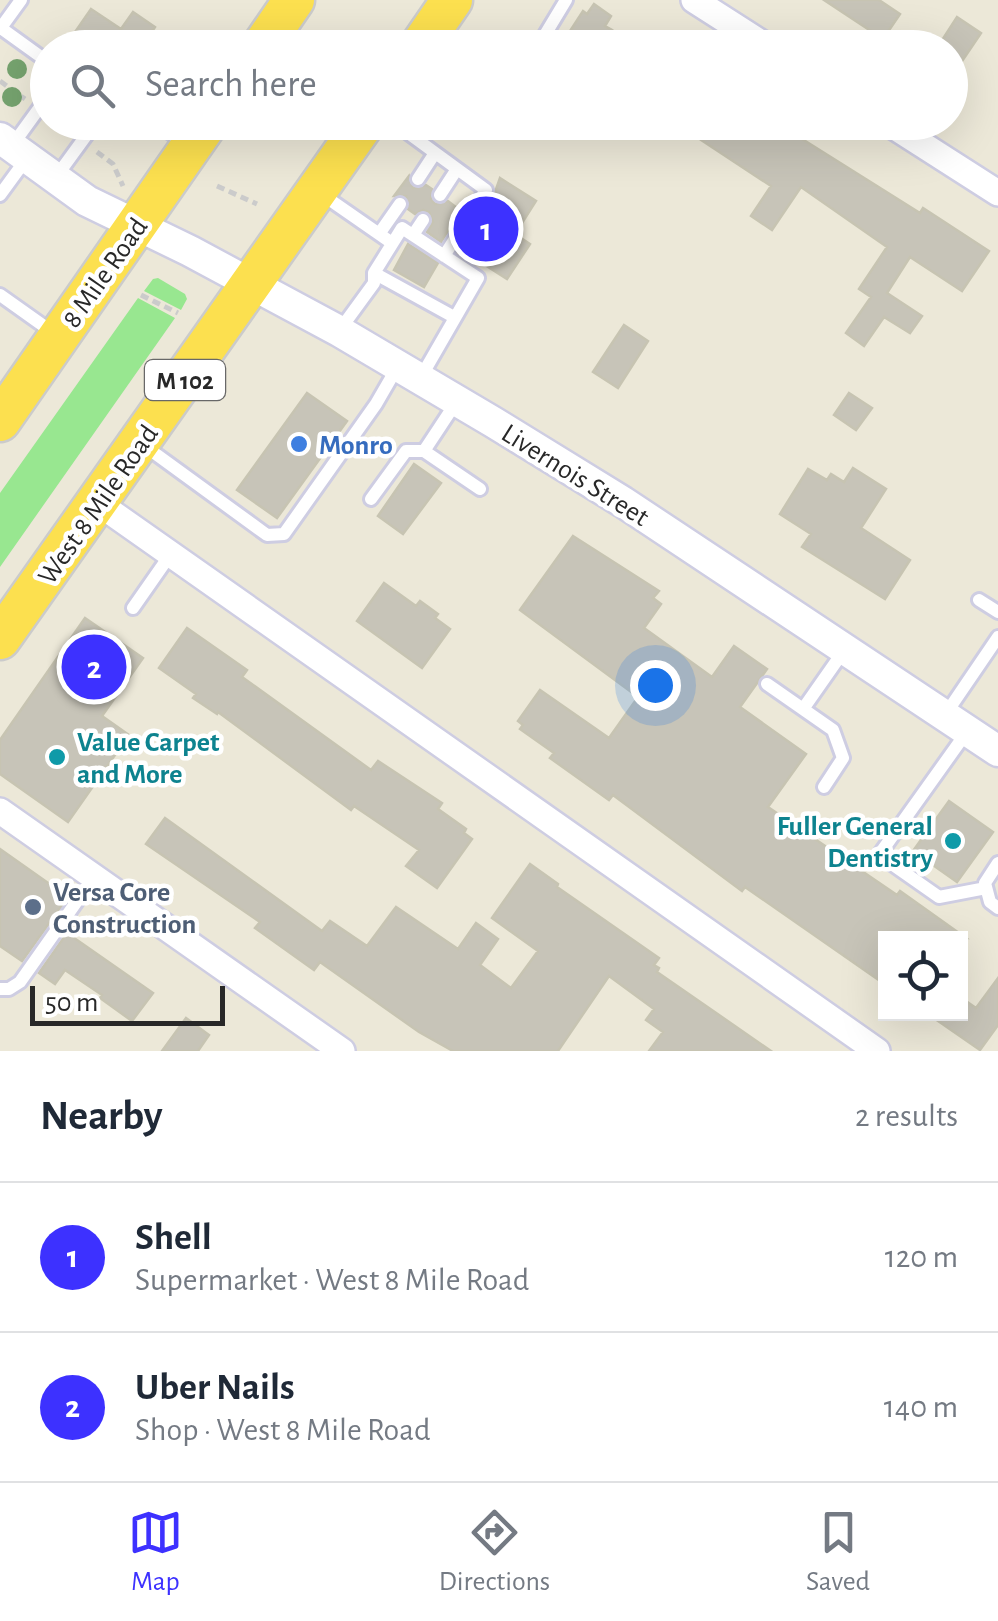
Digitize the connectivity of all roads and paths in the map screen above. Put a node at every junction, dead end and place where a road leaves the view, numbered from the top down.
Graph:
1 (21, 0) edge
2 (294, 0) edge
3 (452, 0) edge
4 (566, 0) edge
5 (694, 0) edge
6 (0, 28) edge
7 (273, 30) edge
8 (431, 30) edge
9 (548, 30) edge
10 (741, 30) edge
11 (30, 49) edge
12 (30, 123) edge
13 (196, 140) edge
14 (352, 140) edge
15 (418, 140) edge
16 (915, 140) edge
17 (82, 141) joint
18 (13, 148) edge
19 (435, 153) junction
20 (457, 169) junction
21 (55, 178) junction
22 (418, 179) dead end
23 (217, 186) dead end
24 (317, 191) junction
25 (998, 193) edge
26 (440, 195) dead end
27 (0, 196) edge
28 (257, 204) dead end
29 (400, 204) dead end
30 (424, 220) dead end
31 (137, 226) junction
32 (379, 234) junction
33 (413, 235) junction
34 (392, 242) junction
35 (444, 256) junction
36 (374, 273) junction
37 (252, 284) junction
38 (0, 295) edge
39 (141, 295) dead end
40 (178, 313) dead end
41 (454, 317) junction
42 (339, 332) junction
43 (59, 337) junction
44 (409, 372) junction
45 (457, 401) junction
46 (0, 420) edge
47 (140, 442) junction
48 (424, 450) junction
49 (480, 489) dead end
50 (371, 500) dead end
51 (98, 502) junction
52 (170, 555) junction
53 (979, 600) dead end
54 (132, 608) dead end
55 (998, 612) edge
56 (998, 637) edge
57 (0, 639) edge
58 (845, 649) junction
59 (767, 684) dead end
60 (803, 709) junction
61 (956, 723) junction
62 (998, 751) edge
63 (824, 787) dead end
64 (0, 811) edge
65 (998, 863) edge
66 (94, 877) junction
67 (986, 888) junction
68 (998, 908) edge
69 (0, 988) edge
70 (342, 1051) edge
71 (877, 1051) edge

1 - 6 lane
2 - 7 highway
3 - 8 highway
4 - 9 lane
5 - 10 street
6 - 11 lane
12 - 18 lane
13 - 31 highway, 8 Mile Road
14 - 24 highway, West 8 Mile Road / M 102
15 - 19 lane
16 - 25 street
17 - 21 lane
17 - 31 path
18 - 21 street, Livernois Street
18 - 27 lane
19 - 20 lane
19 - 22 lane
20 - 26 lane
20 - 35 lane
21 - 31 street, Livernois Street
23 - 28 path
24 - 32 lane
24 - 37 highway, West 8 Mile Road / M 102
29 - 32 lane
30 - 33 lane
31 - 37 street, Livernois Street
31 - 43 highway, 8 Mile Road
32 - 34 lane
33 - 34 lane
33 - 35 lane
34 - 36 lane
35 - 41 lane
36 - 41 lane
36 - 42 lane
37 - 42 street, Livernois Street
37 - 47 highway, West 8 Mile Road / M 102
38 - 43 lane
39 - 40 path
41 - 44 lane
42 - 44 street, Livernois Street
43 - 46 highway, 8 Mile Road
44 - 45 street, Livernois Street
44 - 47 lane
45 - 48 lane
45 - 58 street, Livernois Street
47 - 51 highway, West 8 Mile Road / M 102
48 - 49 lane
48 - 50 lane
51 - 52 street
51 - 57 highway, West 8 Mile Road / M 102
52 - 54 lane
52 - 71 street
53 - 55 lane
56 - 61 lane
58 - 60 lane
58 - 61 street, Livernois Street
59 - 60 lane
60 - 63 lane
61 - 62 street, Livernois Street
61 - 67 lane
64 - 66 street
65 - 67 lane
66 - 69 lane
66 - 70 street
67 - 68 lane

